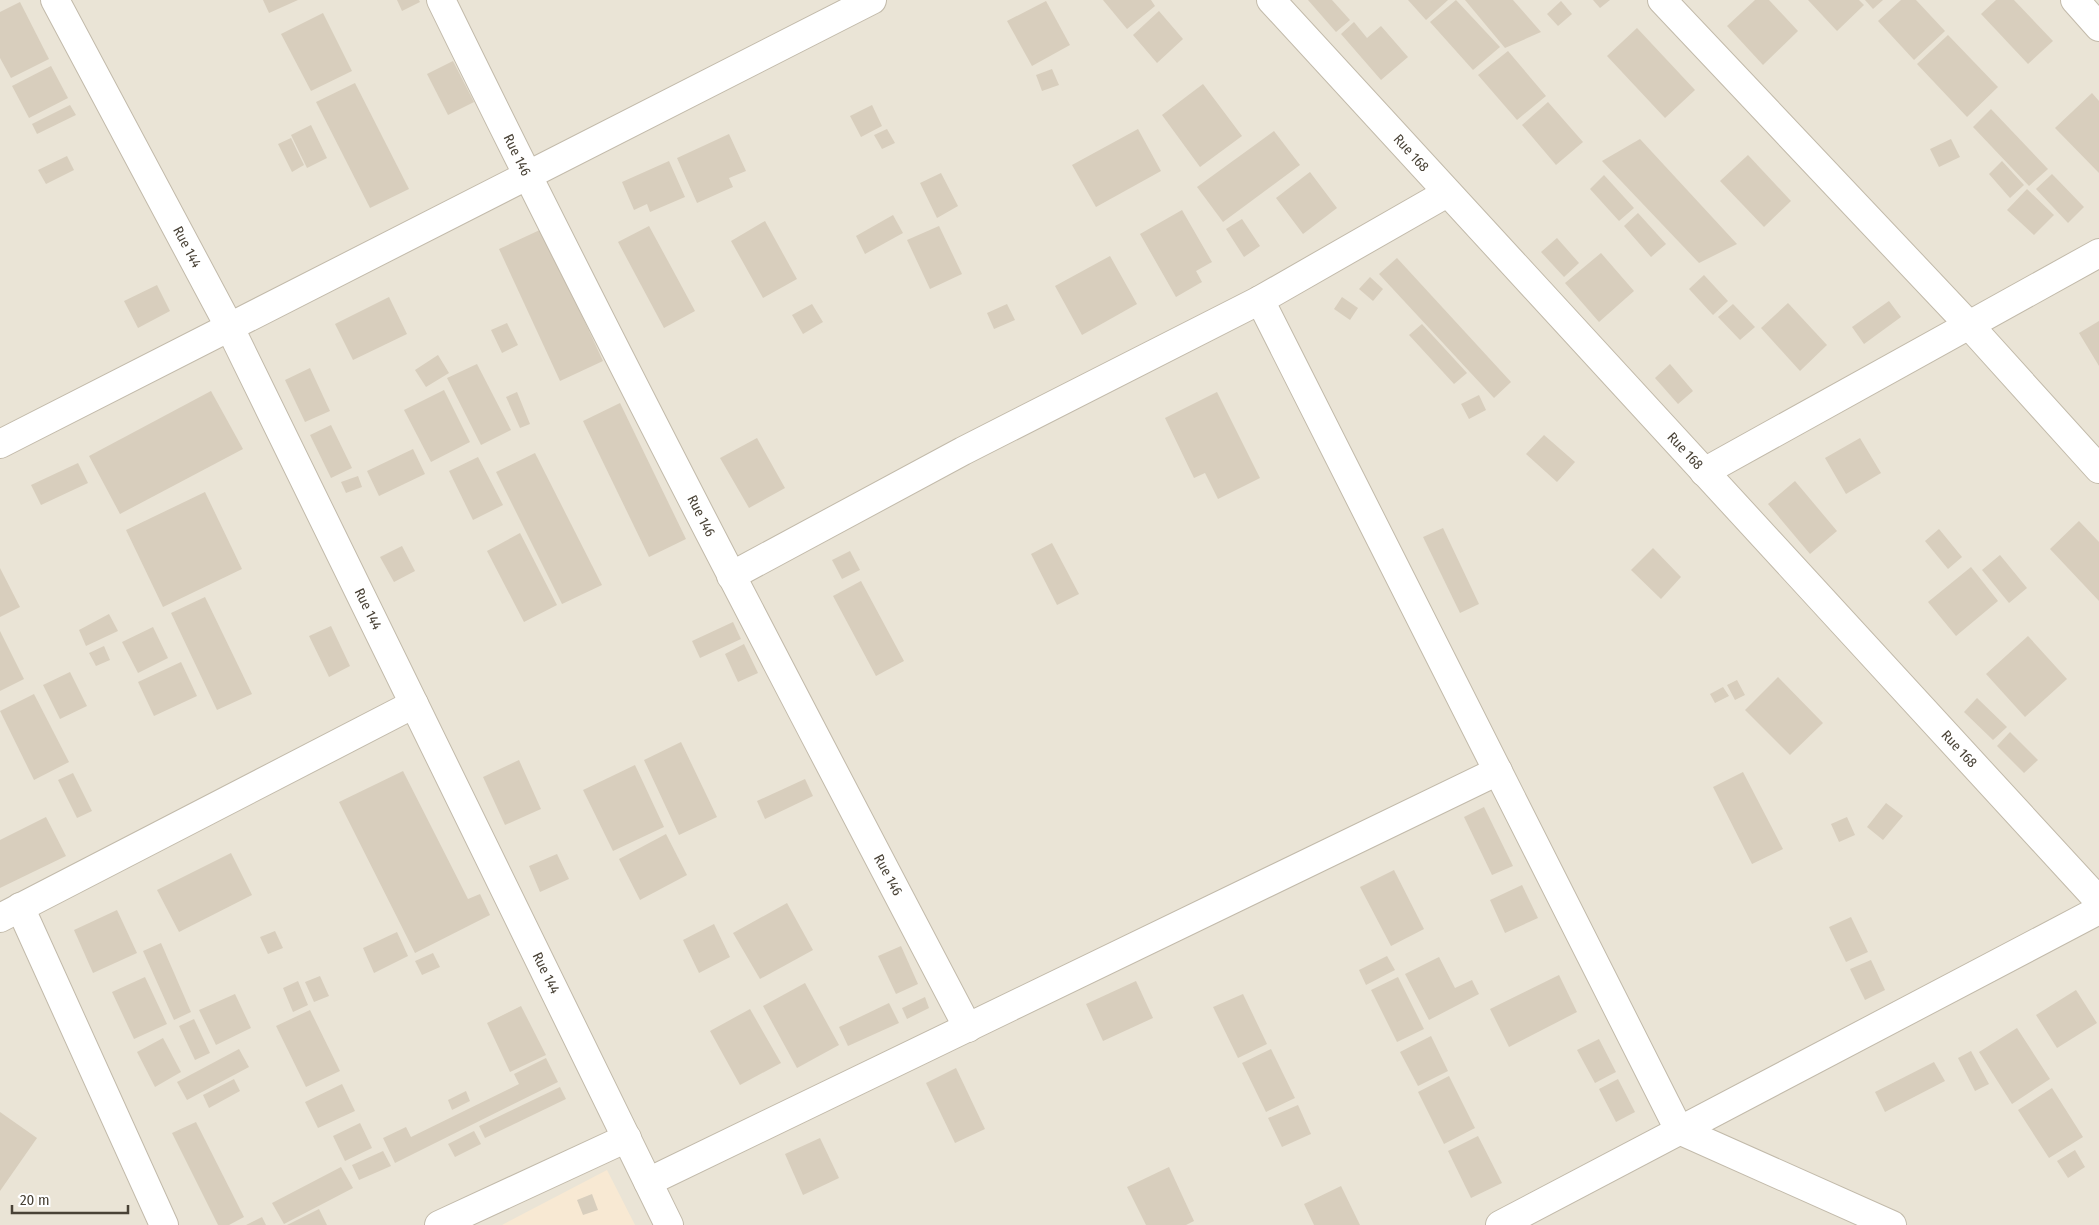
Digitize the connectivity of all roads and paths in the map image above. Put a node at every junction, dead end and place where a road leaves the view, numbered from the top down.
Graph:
1 (55, 0) edge
2 (441, 0) edge
3 (872, 0) edge
4 (1271, 0) edge
5 (1662, 0) edge
6 (2074, 0) edge
7 (2099, 26) edge
8 (527, 176) junction
9 (1447, 193) junction
10 (2099, 253) edge
11 (1260, 300) junction
12 (1970, 324) junction
13 (230, 328) junction
14 (0, 444) edge
15 (2099, 469) edge
16 (1704, 472) junction
17 (731, 576) junction
18 (414, 704) junction
19 (1498, 771) junction
20 (2099, 901) edge
21 (2099, 910) edge
22 (10, 913) edge
23 (968, 1028) junction
24 (1679, 1130) junction
25 (627, 1138) junction
26 (648, 1182) junction
27 (164, 1225) edge
28 (439, 1225) edge
29 (669, 1225) edge
30 (1500, 1225) edge
31 (1892, 1225) edge

1 - 13 street, Rue 144
2 - 8 street, Rue 146
3 - 8 street
4 - 9 street, Rue 168
5 - 12 street
6 - 7 street
8 - 13 street
8 - 17 street, Rue 146
9 - 11 street
9 - 16 street, Rue 168
10 - 12 street
11 - 17 street
11 - 19 street
12 - 15 street
12 - 16 street
13 - 14 street
13 - 18 street, Rue 144
16 - 20 street, Rue 168
17 - 23 street, Rue 146
18 - 22 street
18 - 25 street, Rue 144
19 - 23 street
19 - 24 street
21 - 24 street
22 - 27 street
23 - 26 street
24 - 30 street
24 - 31 street
25 - 26 street, Rue 144
25 - 28 street
26 - 29 street, Rue 144

